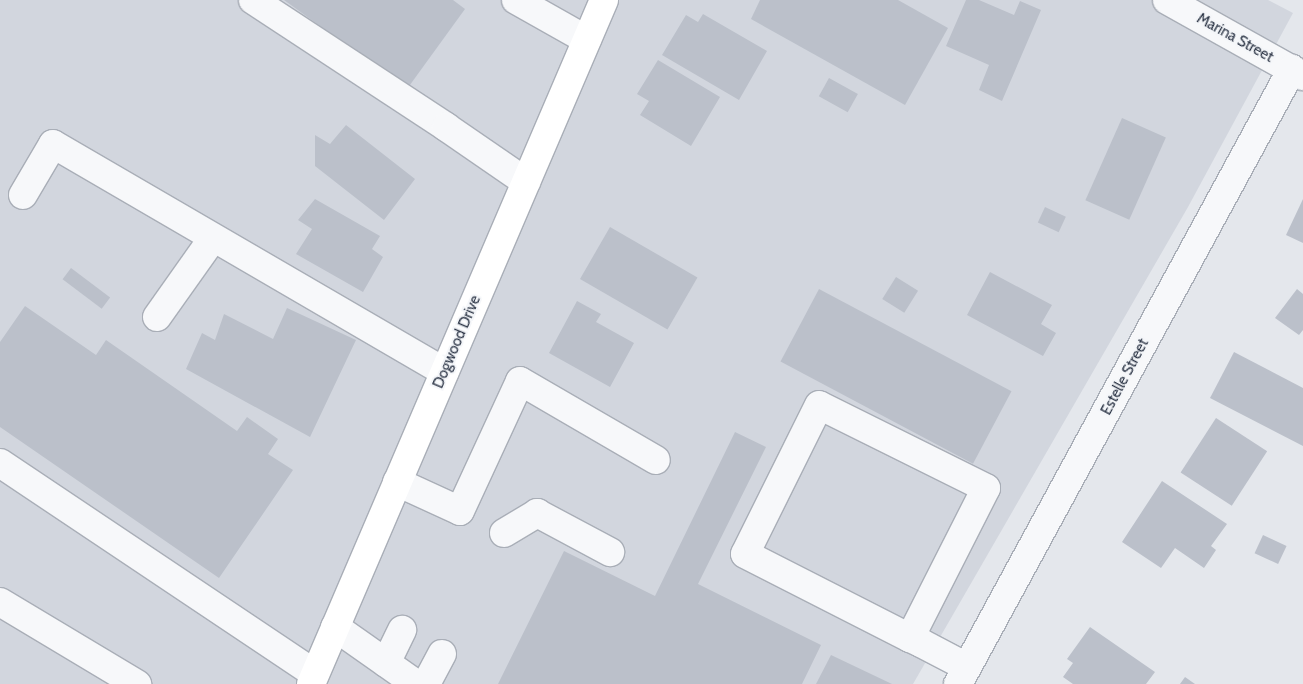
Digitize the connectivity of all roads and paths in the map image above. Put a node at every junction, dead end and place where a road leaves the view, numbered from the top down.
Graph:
1 (253, 0) edge
2 (516, 0) edge
3 (604, 0) edge
4 (1167, 0) edge
5 (587, 40) junction
6 (1297, 72) edge
7 (526, 182) junction
8 (23, 195) dead end
9 (213, 238) junction
10 (158, 317) dead end
11 (444, 372) junction
12 (656, 460) dead end
13 (0, 462) edge
14 (397, 482) junction
15 (504, 534) dead end
16 (610, 552) dead end
17 (0, 602) edge
18 (335, 627) junction
19 (402, 630) dead end
20 (910, 638) junction
21 (442, 654) dead end
22 (386, 663) junction
23 (963, 676) edge
24 (313, 679) edge
25 (137, 684) edge
26 (416, 684) edge
27 (426, 684) edge

1 - 7 street
2 - 5 street
3 - 5 main road, Dogwood Drive
4 - 6 street, Marina Street
5 - 7 main road, Dogwood Drive
6 - 23 street, Estelle Street
7 - 11 main road, Dogwood Drive
8 - 9 street
9 - 10 street
9 - 11 street
11 - 14 main road, Dogwood Drive
12 - 14 street
13 - 24 street
14 - 18 main road, Dogwood Drive
15 - 16 street
17 - 25 street
18 - 22 street
18 - 24 main road, Dogwood Drive
19 - 22 street
20 - 20 street
20 - 23 street
21 - 27 street
22 - 26 street

